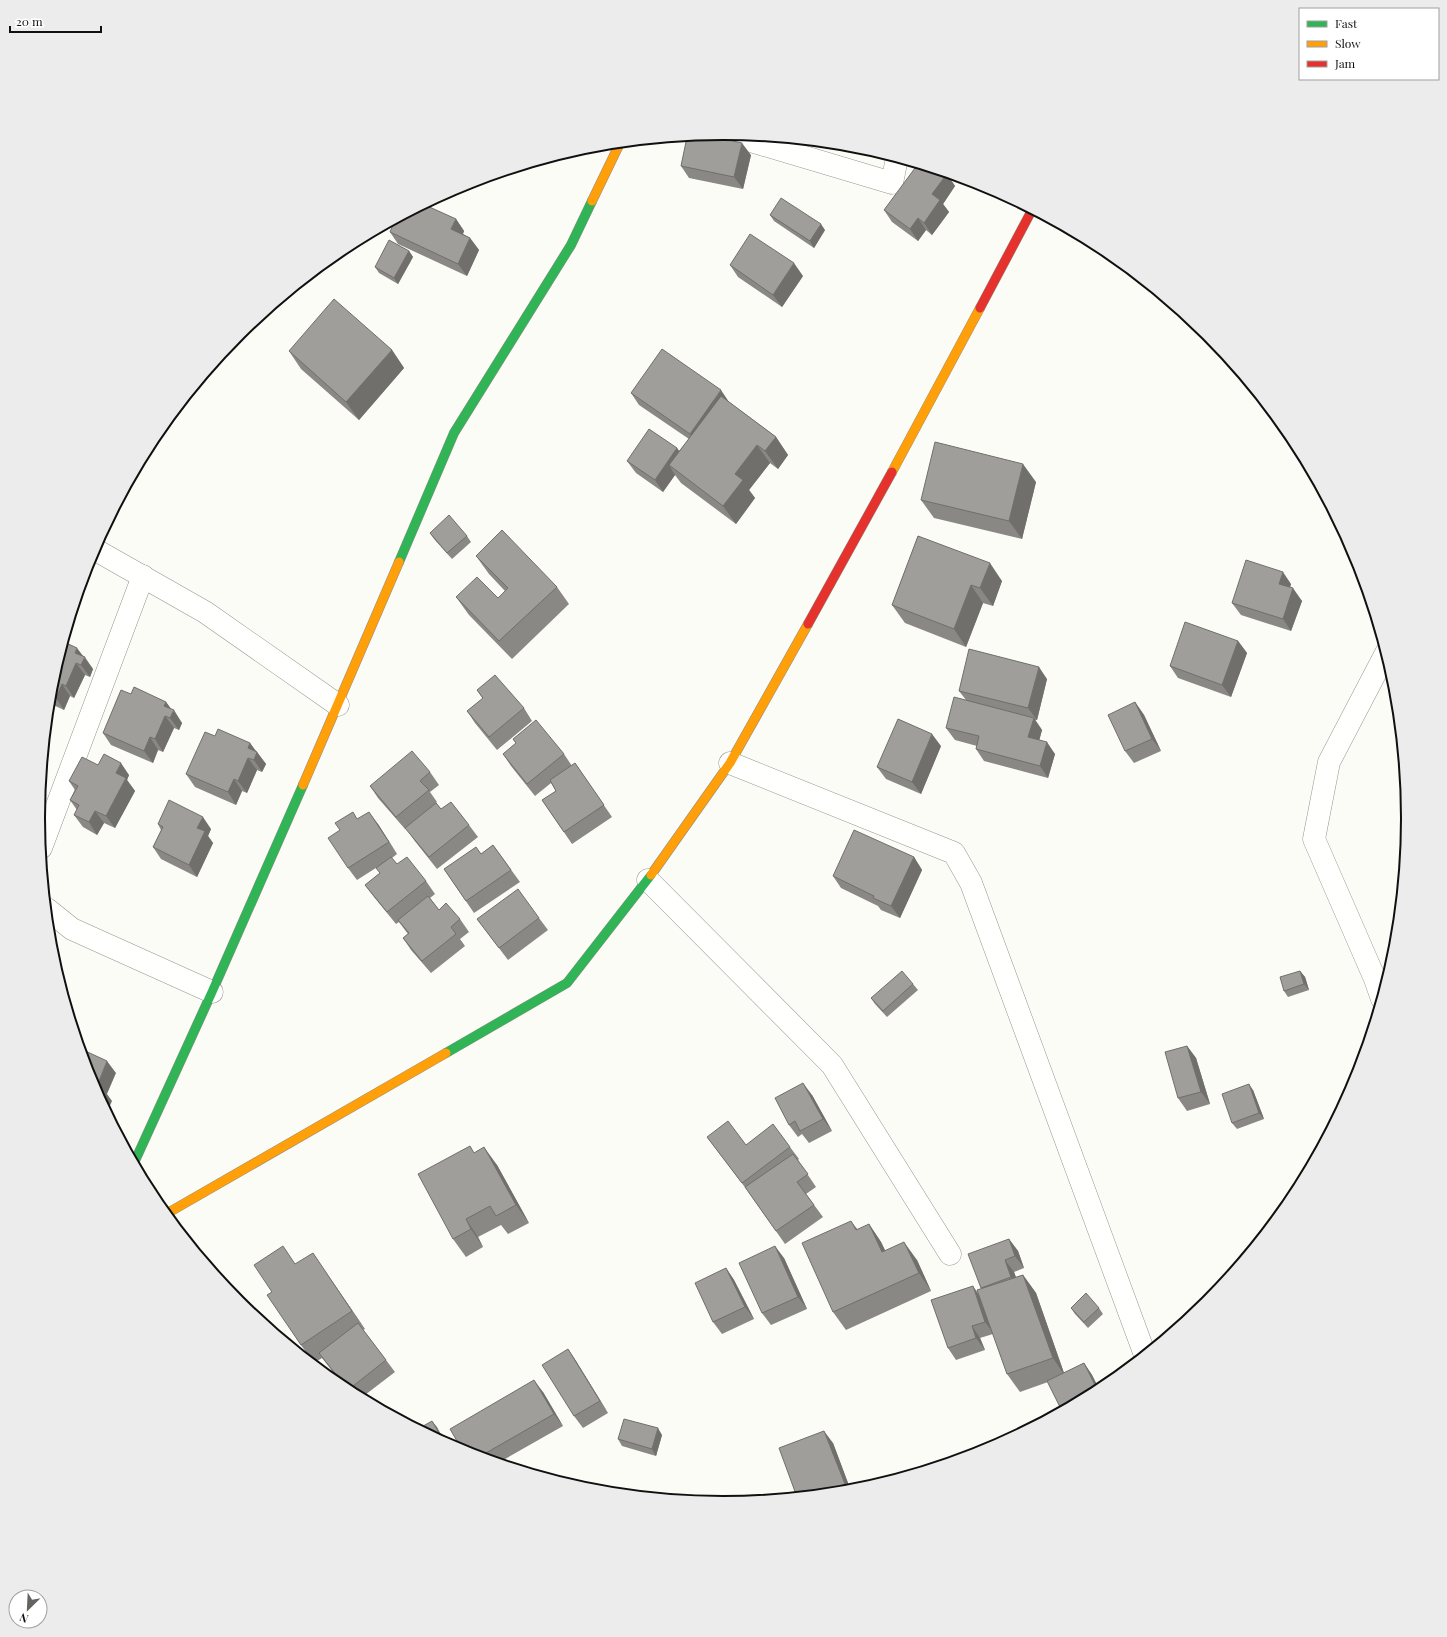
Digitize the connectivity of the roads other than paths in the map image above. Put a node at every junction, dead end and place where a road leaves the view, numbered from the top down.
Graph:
1 (749, 141) edge
2 (617, 149) edge
3 (896, 162) edge
4 (1030, 213) edge
5 (100, 552) edge
6 (143, 576) junction
7 (1383, 659) edge
8 (338, 705) junction
9 (730, 763) junction
10 (45, 836) edge
11 (648, 880) junction
12 (52, 913) edge
13 (212, 992) junction
14 (1380, 992) edge
15 (136, 1158) edge
16 (171, 1211) edge
17 (950, 1254) dead end
18 (1144, 1351) edge

1 - 3 street
2 - 8 street
4 - 9 street
5 - 6 street
6 - 8 street
6 - 10 street
7 - 14 street
8 - 13 street
9 - 11 street
9 - 18 street
11 - 16 street
11 - 17 street
12 - 13 street
13 - 15 street

